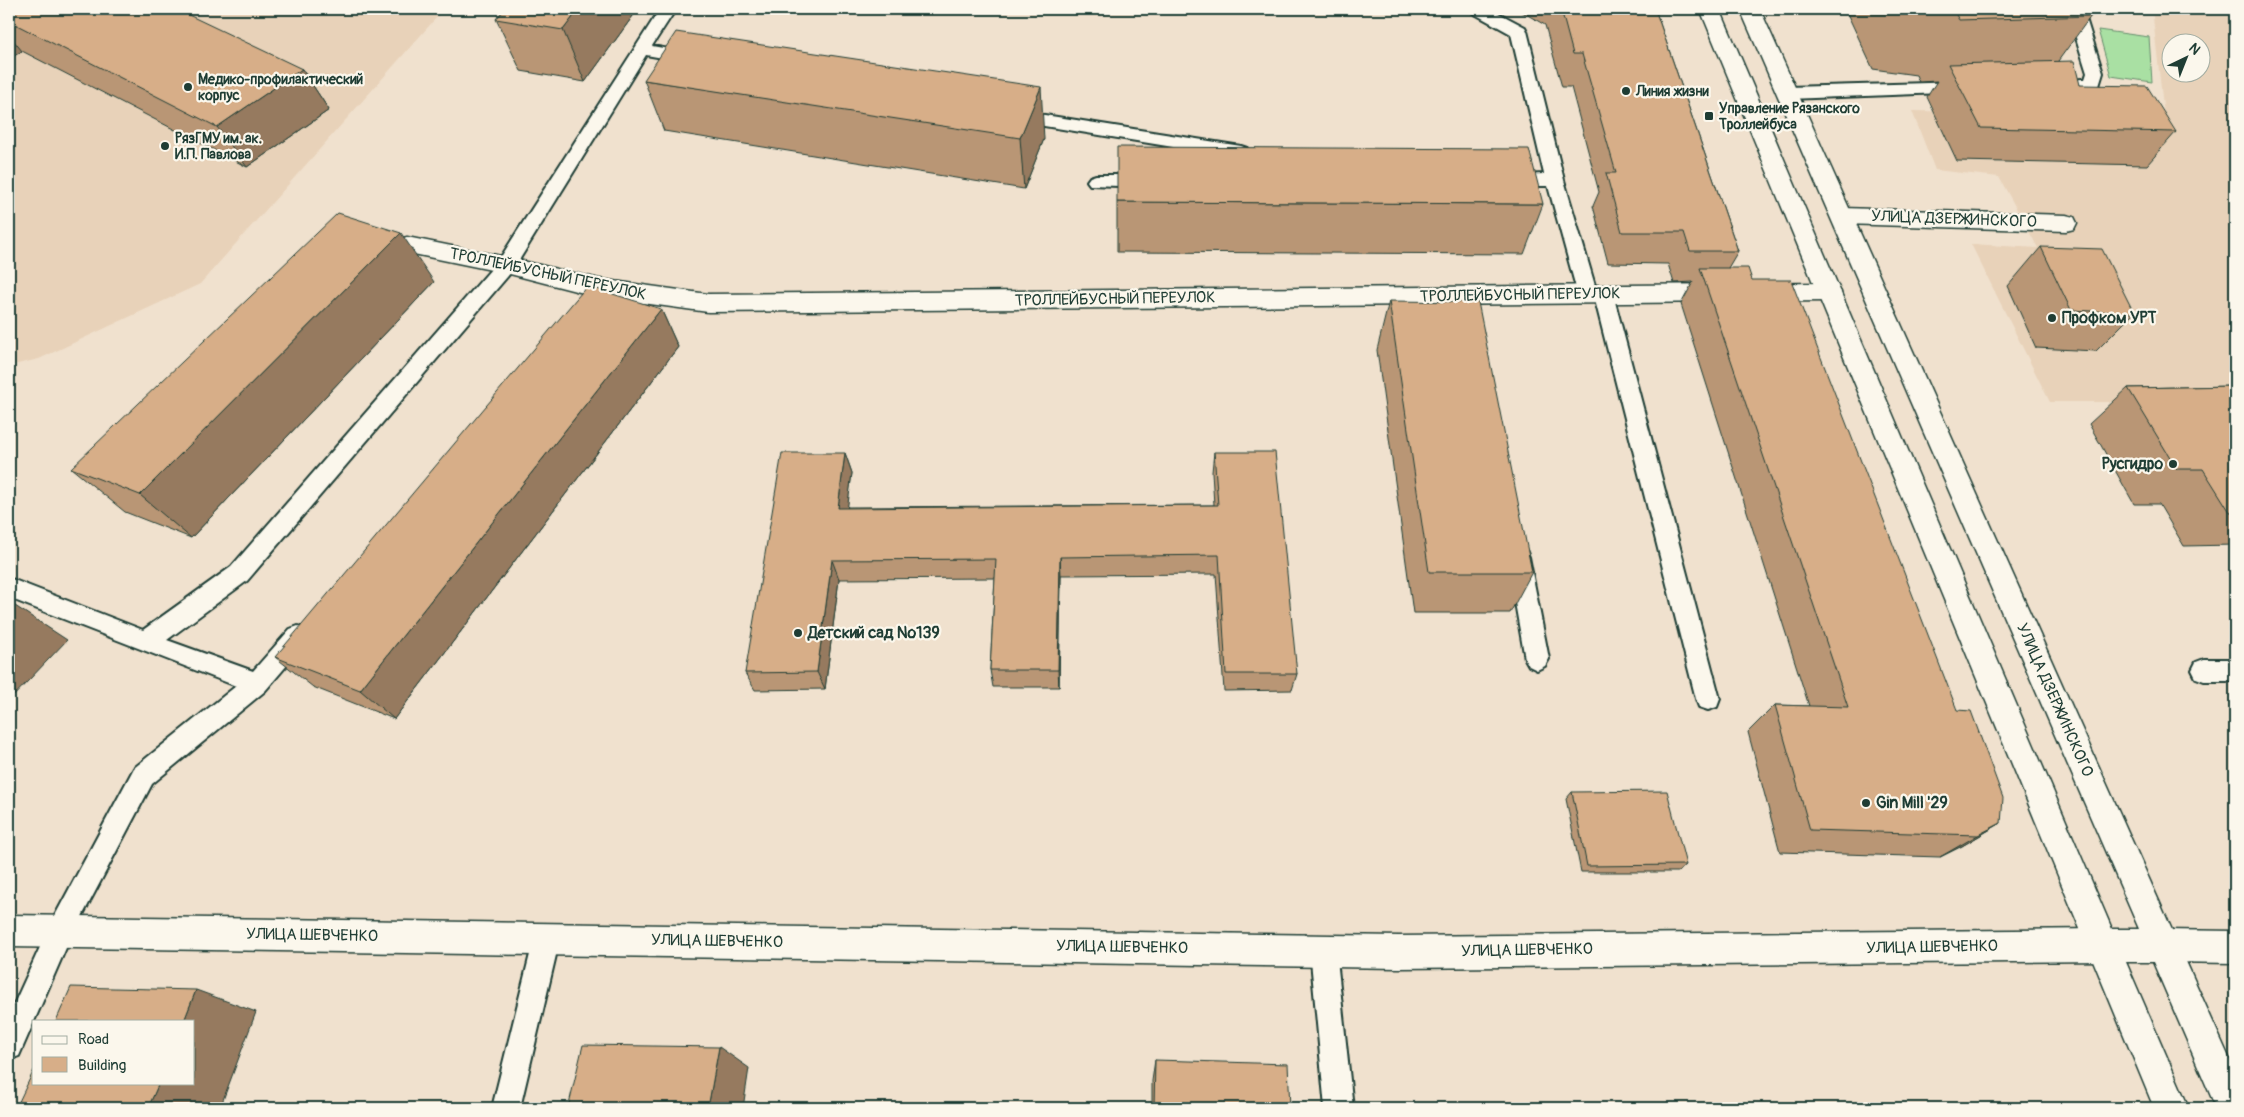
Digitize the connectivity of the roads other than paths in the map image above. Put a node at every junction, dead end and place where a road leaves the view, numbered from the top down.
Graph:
1 (668, 9) edge
2 (1479, 9) edge
3 (1710, 9) edge
4 (1750, 9) edge
5 (2075, 9) edge
6 (641, 49) junction
7 (709, 61) edge
8 (2034, 86) edge
9 (1976, 88) edge
10 (1788, 93) junction
11 (999, 114) edge
12 (1254, 154) edge
13 (1485, 180) edge
14 (1555, 180) junction
15 (1096, 181) dead end
16 (1163, 181) edge
17 (1843, 216) junction
18 (1799, 217) junction
19 (2066, 223) dead end
20 (406, 245) dead end
21 (506, 265) junction
22 (1829, 292) junction
23 (1876, 292) junction
24 (1596, 295) junction
25 (1515, 541) edge
26 (9, 588) edge
27 (309, 624) edge
28 (145, 642) junction
29 (1537, 659) dead end
30 (2204, 670) dead end
31 (2235, 670) edge
32 (257, 683) junction
33 (1708, 699) dead end
34 (9, 931) edge
35 (60, 932) junction
36 (547, 938) junction
37 (2103, 945) junction
38 (2163, 946) junction
39 (2235, 947) edge
40 (1323, 950) junction
41 (9, 1046) edge
42 (506, 1108) edge
43 (1339, 1108) edge
44 (2171, 1108) edge
45 (2234, 1108) edge

1 - 6 lane
2 - 14 lane
3 - 18 street
4 - 10 street, УЛИЦА ДЗЕРЖИНСКОГО
5 - 8 lane
6 - 7 lane
6 - 21 lane
9 - 10 lane
10 - 17 street, УЛИЦА ДЗЕРЖИНСКОГО
11 - 12 lane
13 - 14 lane
14 - 24 lane
15 - 16 lane
17 - 18 street, УЛИЦА ДЗЕРЖИНСКОГО
17 - 19 street, УЛИЦА ДЗЕРЖИНСКОГО
17 - 23 street, УЛИЦА ДЗЕРЖИНСКОГО
18 - 22 street
20 - 21 street, ТРОЛЛЕЙБУСНЫЙ ПЕРЕУЛОК
21 - 24 street, ТРОЛЛЕЙБУСНЫЙ ПЕРЕУЛОК
21 - 28 lane
22 - 23 street
22 - 24 street, ТРОЛЛЕЙБУСНЫЙ ПЕРЕУЛОК
22 - 37 street
23 - 38 street, УЛИЦА ДЗЕРЖИНСКОГО
24 - 33 lane
25 - 29 lane
26 - 28 lane
27 - 32 lane
28 - 32 lane
30 - 31 lane
32 - 35 lane
34 - 35 street, УЛИЦА ШЕВЧЕНКО
35 - 36 street, УЛИЦА ШЕВЧЕНКО
35 - 41 lane
36 - 40 street, УЛИЦА ШЕВЧЕНКО
36 - 42 lane
37 - 38 street, УЛИЦА ШЕВЧЕНКО
37 - 40 street, УЛИЦА ШЕВЧЕНКО
37 - 44 street
38 - 39 street, УЛИЦА ШЕВЧЕНКО
38 - 45 street, УЛИЦА ДЗЕРЖИНСКОГО
40 - 43 lane

